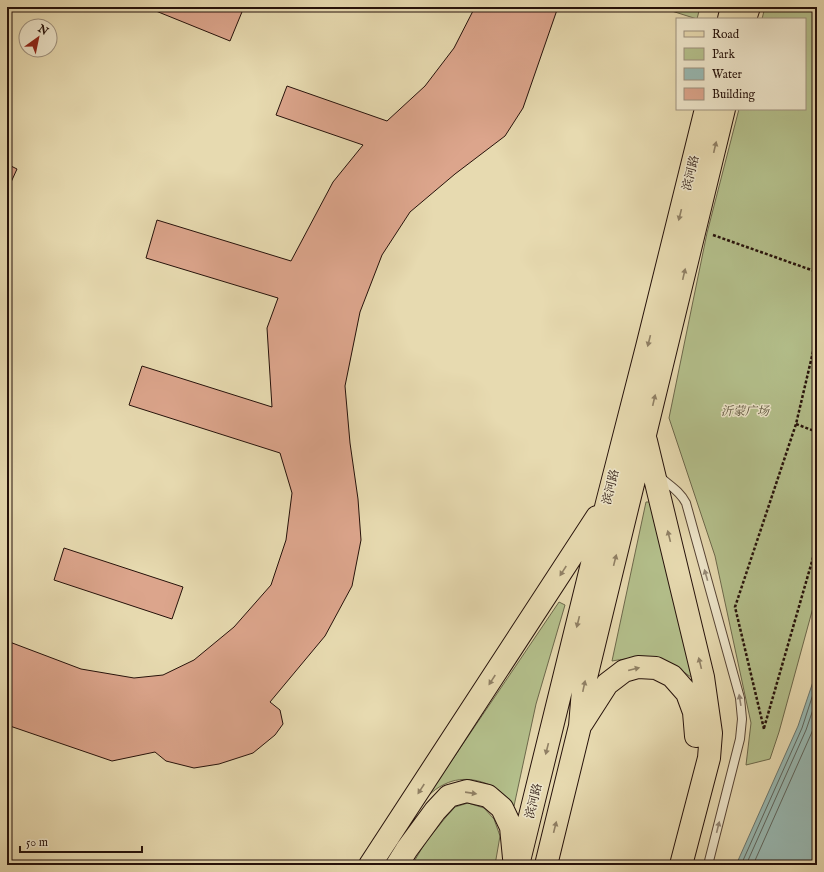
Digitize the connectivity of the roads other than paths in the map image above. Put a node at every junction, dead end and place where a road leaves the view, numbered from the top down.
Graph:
1 (732, 7) edge
2 (749, 7) edge
3 (729, 18) edge
4 (745, 18) edge
5 (706, 110) edge
6 (724, 110) edge
7 (645, 438) junction
8 (653, 471) junction
9 (607, 503) junction
10 (580, 726) junction
11 (696, 782) junction
12 (370, 865) edge
13 (398, 865) edge
14 (515, 865) edge
15 (518, 865) edge
16 (546, 865) edge
17 (670, 865) edge
18 (682, 865) edge
19 (708, 865) edge

1 - 3 main road
2 - 4 main road
5 -> 9 main road, 滨河路
7 -> 6 main road, 滨河路
7 - 8 main road
10 -> 7 main road, 滨河路
11 -> 8 main road
19 -> 8 lane
9 -> 12 main road
9 -> 15 main road, 滨河路
10 -> 11 main road
16 -> 10 main road, 滨河路
11 - 17 main road
11 - 18 main road
13 -> 14 main road

